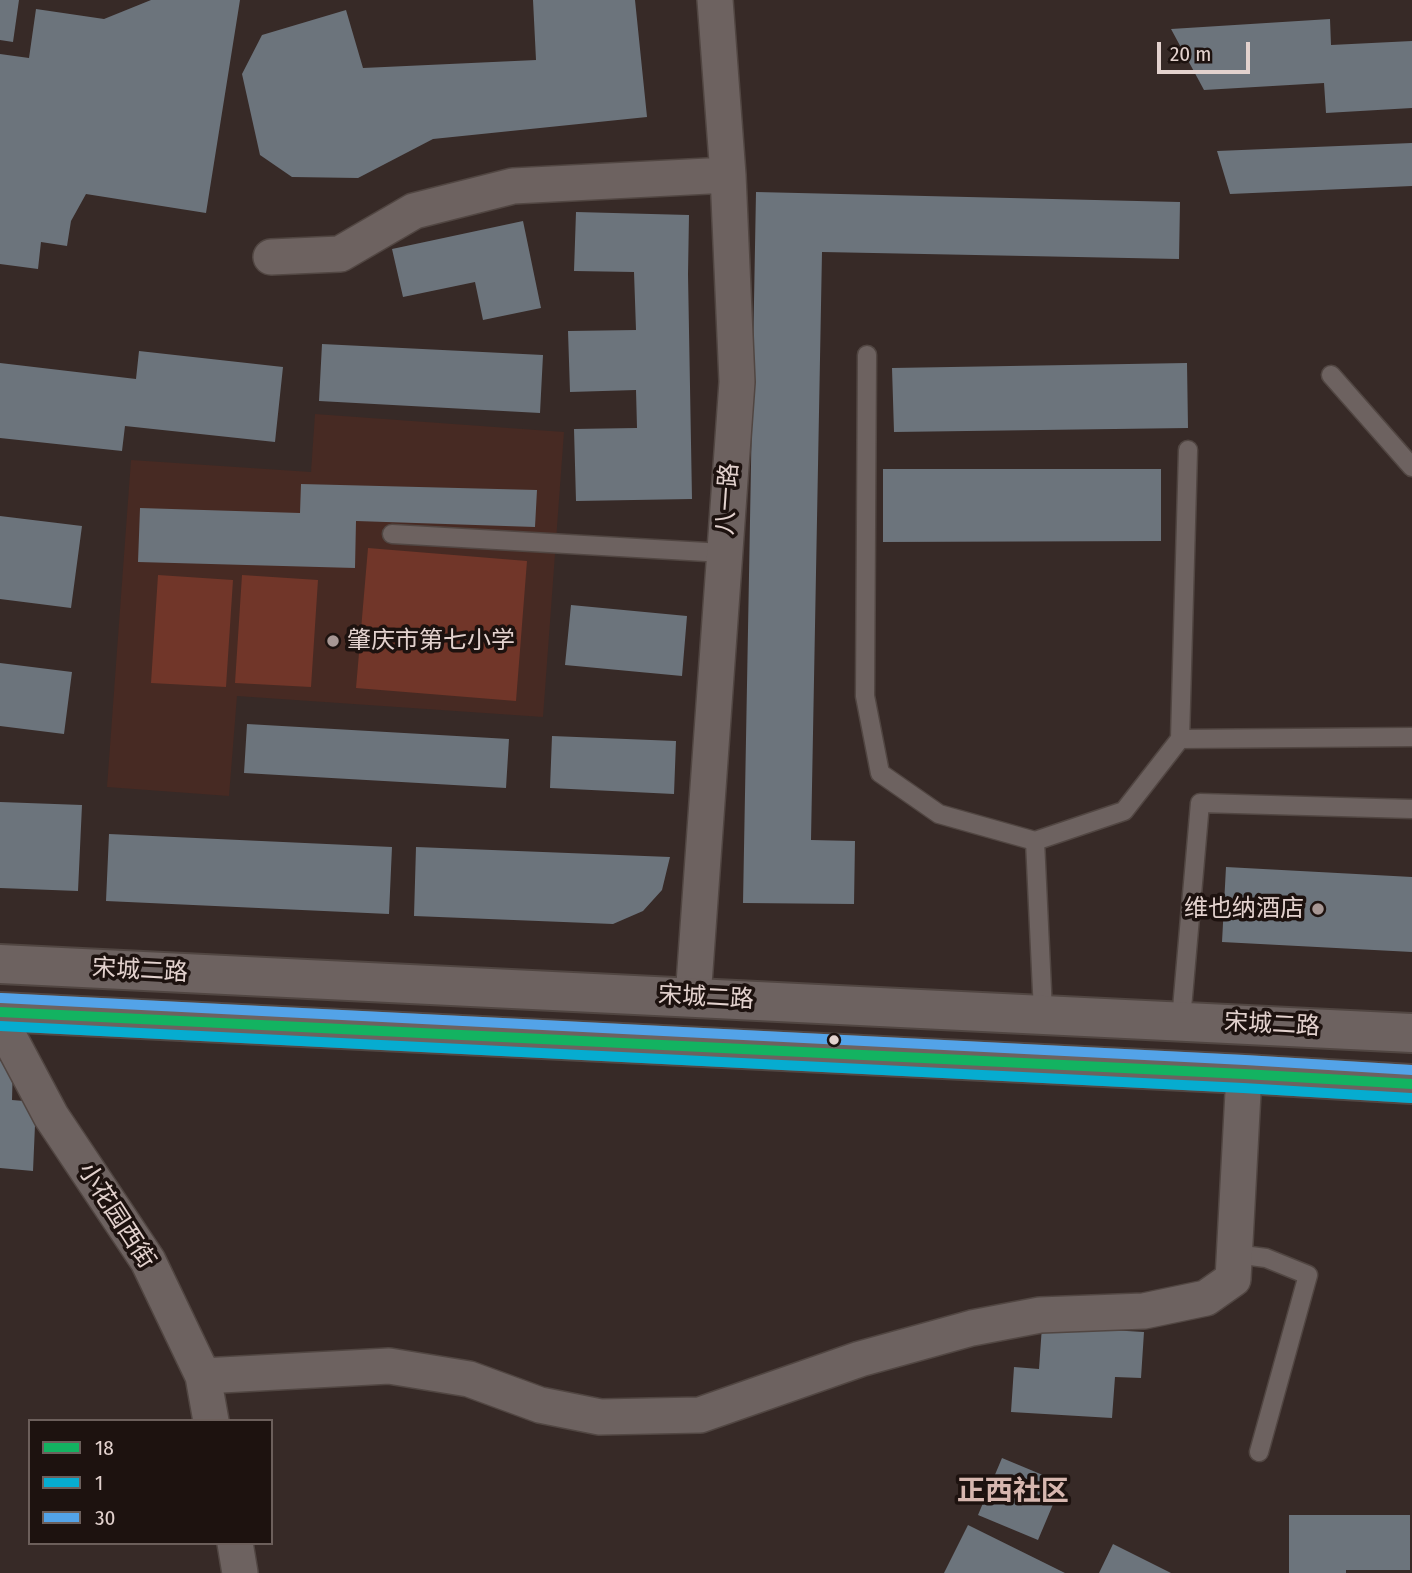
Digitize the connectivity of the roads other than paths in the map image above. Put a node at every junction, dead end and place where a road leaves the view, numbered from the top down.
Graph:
1 (715, 0) edge
2 (728, 175) junction
3 (271, 257) dead end
4 (866, 355) dead end
5 (1331, 375) dead end
6 (1188, 450) dead end
7 (1412, 467) edge
8 (392, 534) dead end
9 (724, 554) junction
10 (1412, 737) edge
11 (1180, 739) junction
12 (1412, 810) edge
13 (1035, 841) junction
14 (0, 964) edge
15 (693, 998) junction
16 (0, 1012) edge
17 (1043, 1012) junction
18 (0, 1020) edge
19 (1181, 1020) junction
20 (1412, 1033) edge
21 (1040, 1064) junction
22 (1244, 1074) junction
23 (1412, 1084) edge
24 (1235, 1254) junction
25 (203, 1376) junction
26 (211, 1419) edge
27 (1259, 1452) dead end
28 (235, 1545) edge
29 (240, 1573) edge

1 - 2 street, 八一路
2 - 3 street
2 - 9 street, 八一路
4 - 13 lane
5 - 7 lane
6 - 11 lane
8 - 9 lane
9 - 15 street, 八一路
10 - 11 lane
11 - 13 lane
12 - 19 lane
13 - 17 lane
14 - 15 main road, 宋城二路
15 - 17 main road, 宋城二路
16 - 21 main road, 宋城二路
17 - 19 main road, 宋城二路
17 - 21 main road
18 - 25 street, 小花园西街
19 - 20 main road, 宋城二路
21 - 22 main road, 宋城二路
22 - 23 main road, 宋城二路
22 - 24 street
24 - 25 street
24 - 27 lane
25 - 26 street, 小花园西街
28 - 29 street

